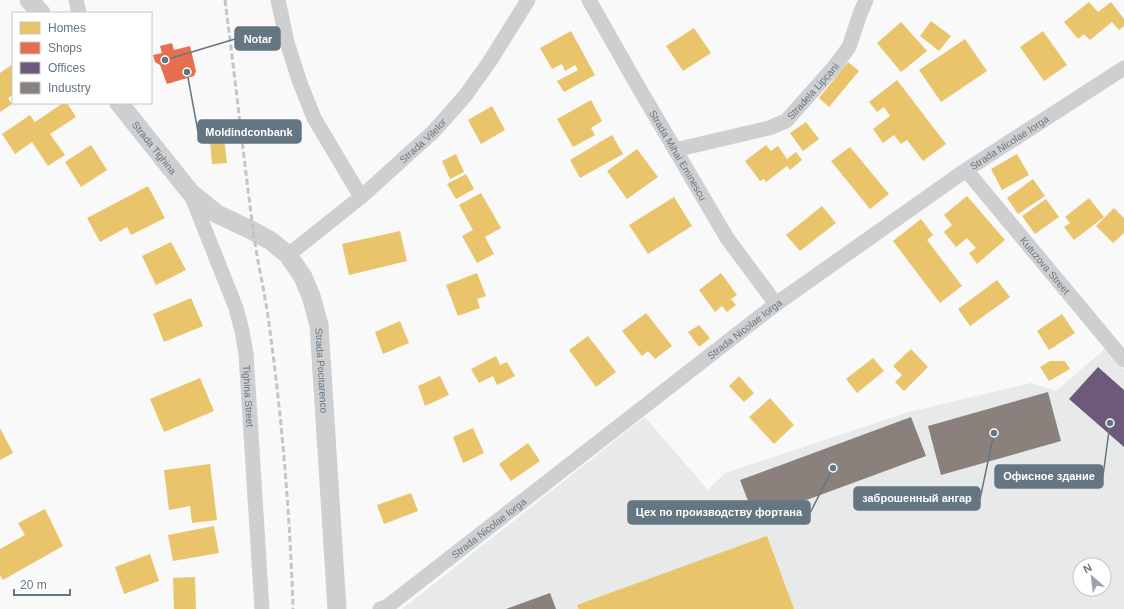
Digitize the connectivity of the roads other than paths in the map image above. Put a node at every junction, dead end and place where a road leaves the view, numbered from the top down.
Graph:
1 (29, 0) edge
2 (76, 0) edge
3 (278, 0) edge
4 (528, 0) edge
5 (589, 0) edge
6 (866, 0) edge
7 (41, 12) edge
8 (79, 12) edge
9 (1124, 68) edge
10 (119, 104) edge
11 (675, 150) junction
12 (966, 170) junction
13 (190, 192) junction
14 (361, 197) junction
15 (288, 255) junction
16 (776, 304) junction
17 (1124, 360) edge
18 (262, 609) edge
19 (337, 609) edge
20 (380, 609) edge

1 - 7 street
2 - 8 street
3 - 14 street
4 - 14 street, Strada Vilelor
5 - 11 street, Strada Mihai Eminescu
6 - 11 street, Stradela Lipcani
9 - 12 street, Strada Nicolae Iorga
10 - 13 street, Strada Tighina
11 - 16 street, Strada Mihai Eminescu
12 - 16 street, Strada Nicolae Iorga
12 - 17 street, Kutuzova Street
13 - 15 street, Strada Pocitarenco
13 - 18 street, Tighina Street
14 - 15 street, Strada Vilelor
15 - 19 street, Strada Pocitarenco
16 - 20 street, Strada Nicolae Iorga

